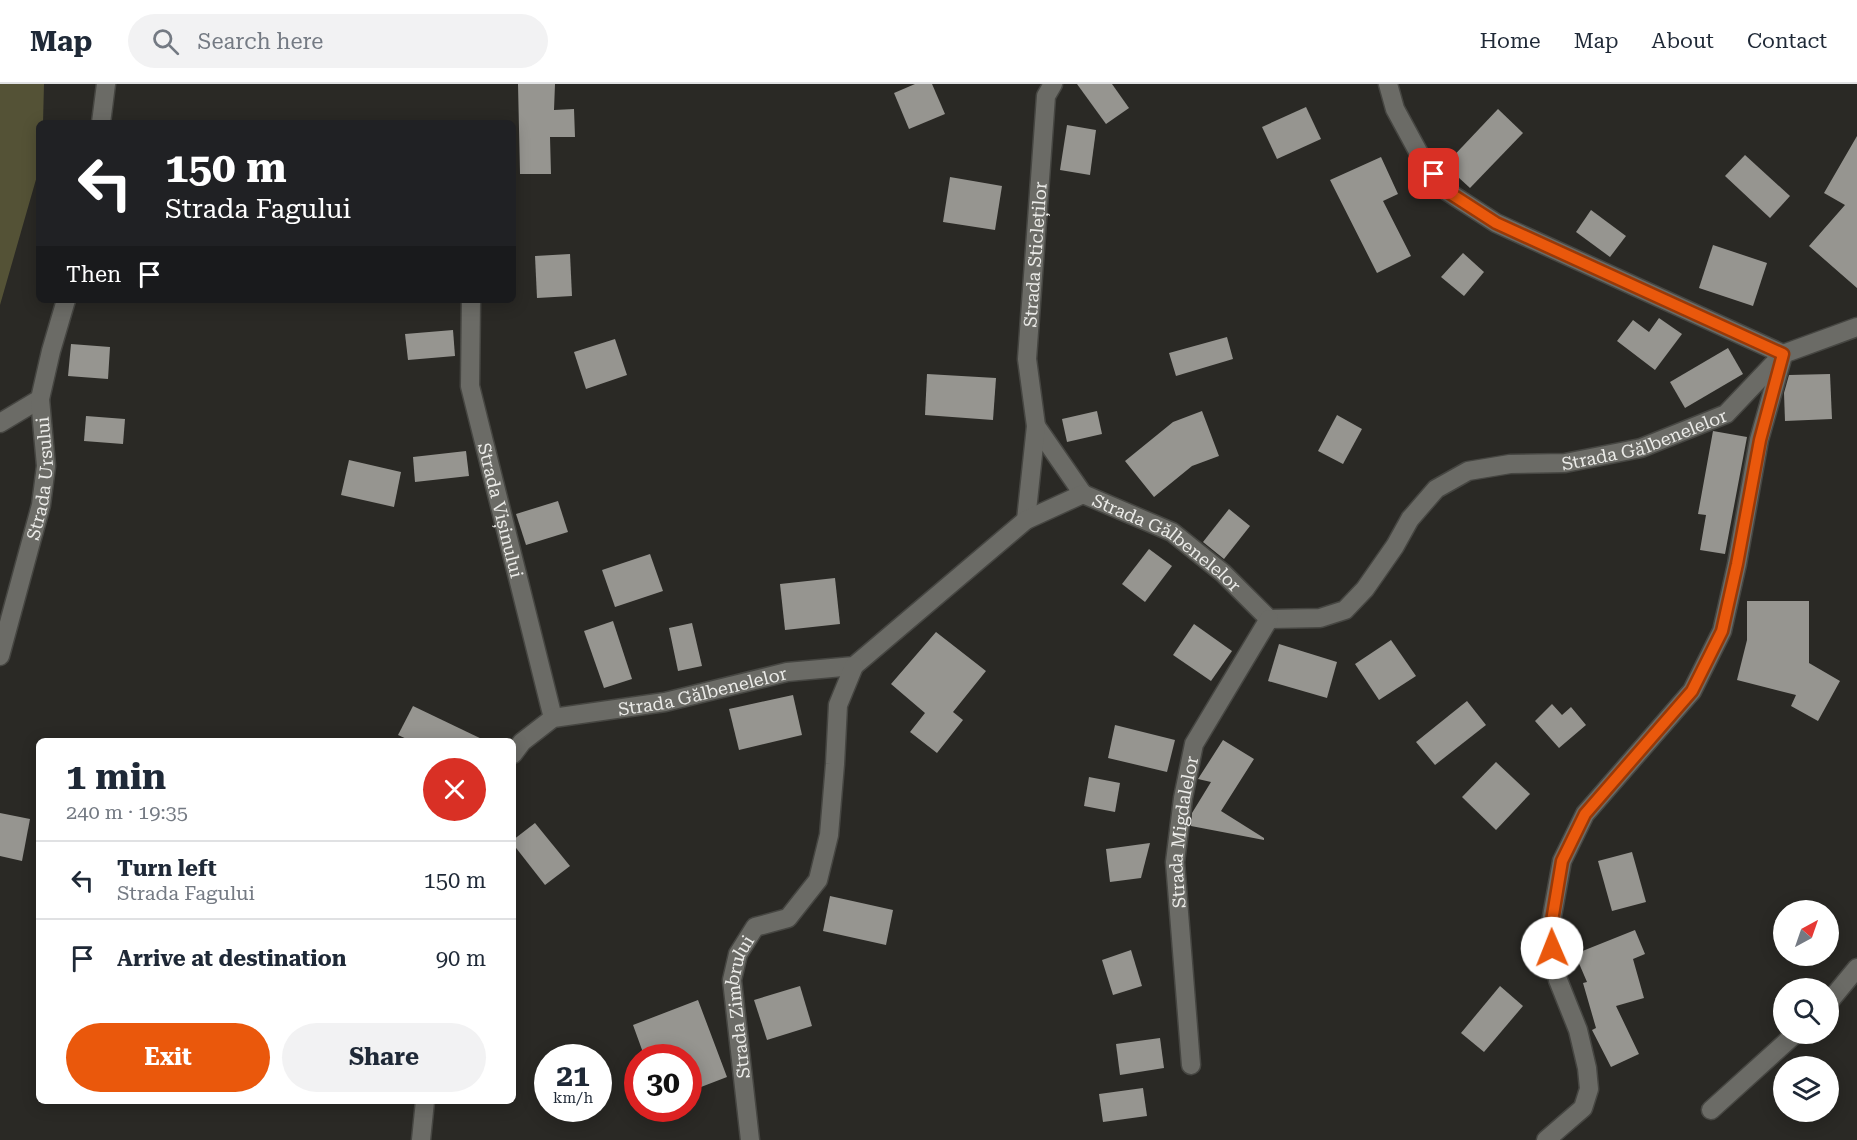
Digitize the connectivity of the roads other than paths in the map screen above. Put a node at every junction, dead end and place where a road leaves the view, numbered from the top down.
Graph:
1 (106, 84) edge
2 (1053, 84) edge
3 (1388, 84) edge
4 (101, 120) edge
5 (65, 303) edge
6 (471, 303) edge
7 (1857, 327) edge
8 (1783, 354) junction
9 (40, 399) junction
10 (0, 423) edge
11 (1036, 426) junction
12 (1083, 494) junction
13 (1026, 520) junction
14 (1269, 619) junction
15 (0, 656) edge
16 (854, 666) junction
17 (553, 718) junction
18 (516, 750) edge
19 (1857, 968) edge
20 (1839, 990) edge
21 (1784, 1044) edge
22 (1191, 1065) dead end
23 (425, 1104) edge
24 (1711, 1110) dead end
25 (422, 1140) edge
26 (750, 1140) edge
27 (1546, 1140) edge

1 - 4 street
2 - 11 street, Strada Sticleților
3 - 8 street
5 - 9 street, Strada Ursului
6 - 17 street, Strada Vișinului
7 - 8 street
8 - 14 street, Strada Gălbenelelor
8 - 27 street
9 - 10 street
9 - 15 street, Strada Ursului
11 - 12 street, Strada Sticleților
11 - 13 street, Strada Sticleților
12 - 13 street, Strada Gălbenelelor
12 - 14 street, Strada Gălbenelelor
13 - 16 street, Strada Gălbenelelor
14 - 22 street, Strada Migdalelor
16 - 17 street, Strada Gălbenelelor
16 - 26 street, Strada Zimbrului
17 - 18 street, Strada Gălbenelelor
19 - 20 street
21 - 24 street
23 - 25 street

